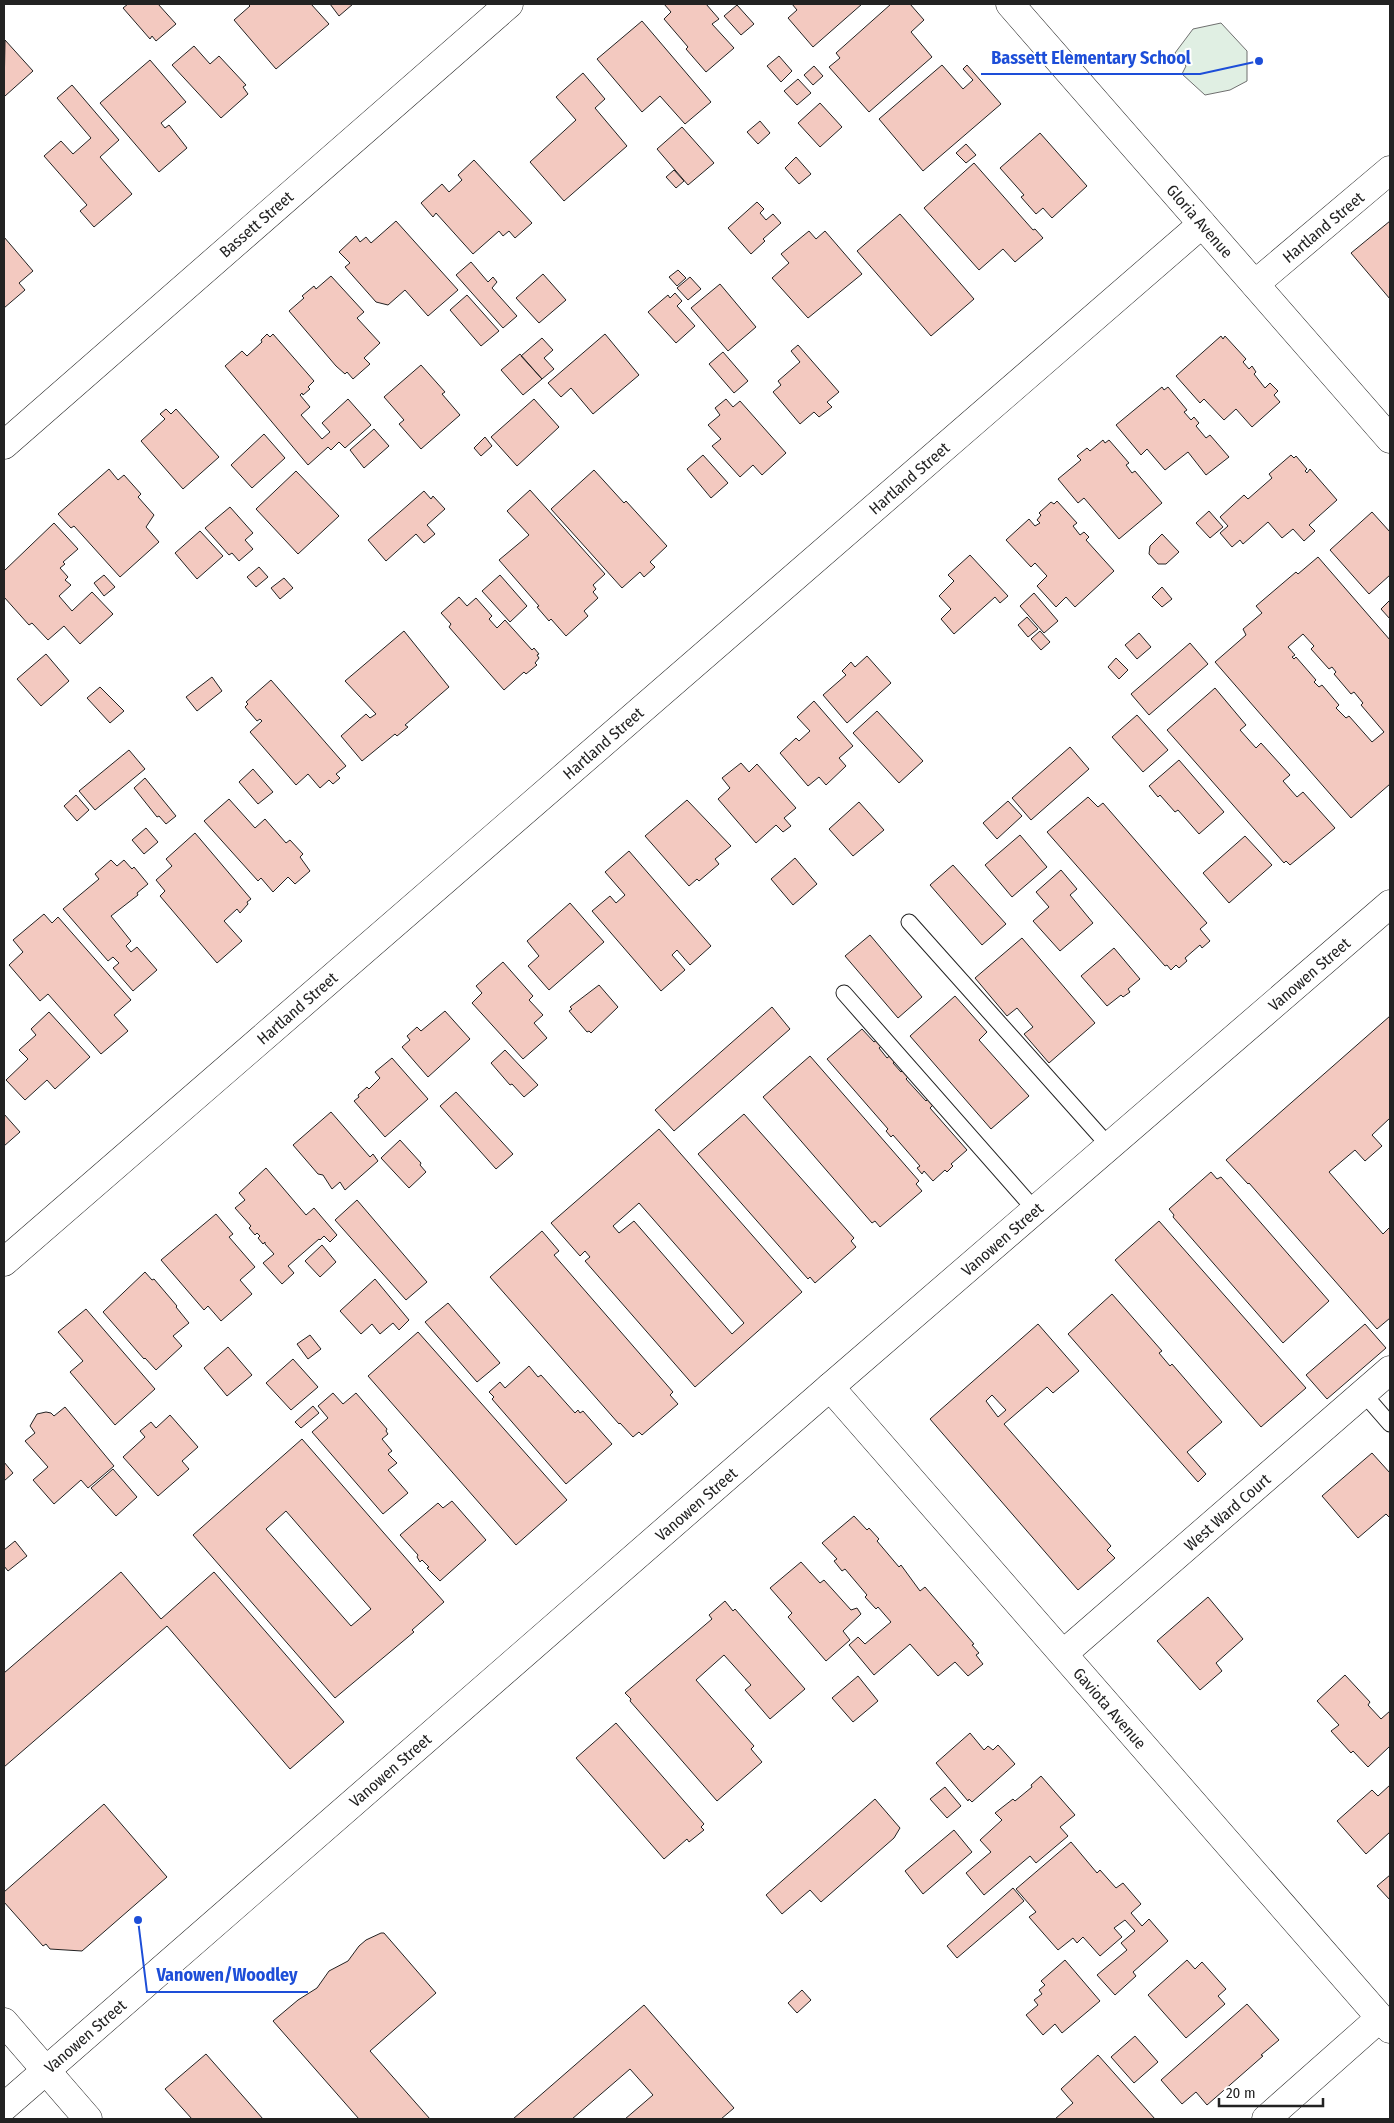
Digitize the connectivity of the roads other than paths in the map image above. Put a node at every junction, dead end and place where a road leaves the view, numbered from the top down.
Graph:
1 (509, 4) edge
2 (1010, 4) edge
3 (1390, 170) edge
4 (1202, 224) junction
5 (1255, 284) junction
6 (1390, 439) edge
7 (4, 444) edge
8 (1390, 904) edge
9 (909, 922) dead end
10 (844, 993) dead end
11 (1109, 1146) junction
12 (1035, 1210) junction
13 (4, 1262) edge
14 (1390, 1370) edge
15 (830, 1387) junction
16 (1363, 1393) junction
17 (1390, 1424) edge
18 (1063, 1654) junction
19 (4, 2022) edge
20 (1385, 2023) edge
21 (46, 2070) junction
22 (4, 2107) edge
23 (88, 2119) edge
24 (1266, 2119) edge

1 - 7 street, Bassett Street
2 - 4 street, Gloria Avenue
3 - 5 street, Hartland Street
4 - 5 street, Gloria Avenue
4 - 13 street, Hartland Street
5 - 6 street, Gloria Avenue
8 - 11 street, Vanowen Street
9 - 11 lane
10 - 12 lane
11 - 12 street, Vanowen Street
12 - 15 street, Vanowen Street
14 - 16 street, West Ward Court
15 - 18 street, Gaviota Avenue
15 - 21 street, Vanowen Street
16 - 17 lane
16 - 18 street, West Ward Court
18 - 20 street, Gaviota Avenue
19 - 21 street
20 - 24 street
21 - 22 street, Vanowen Street
21 - 23 street

